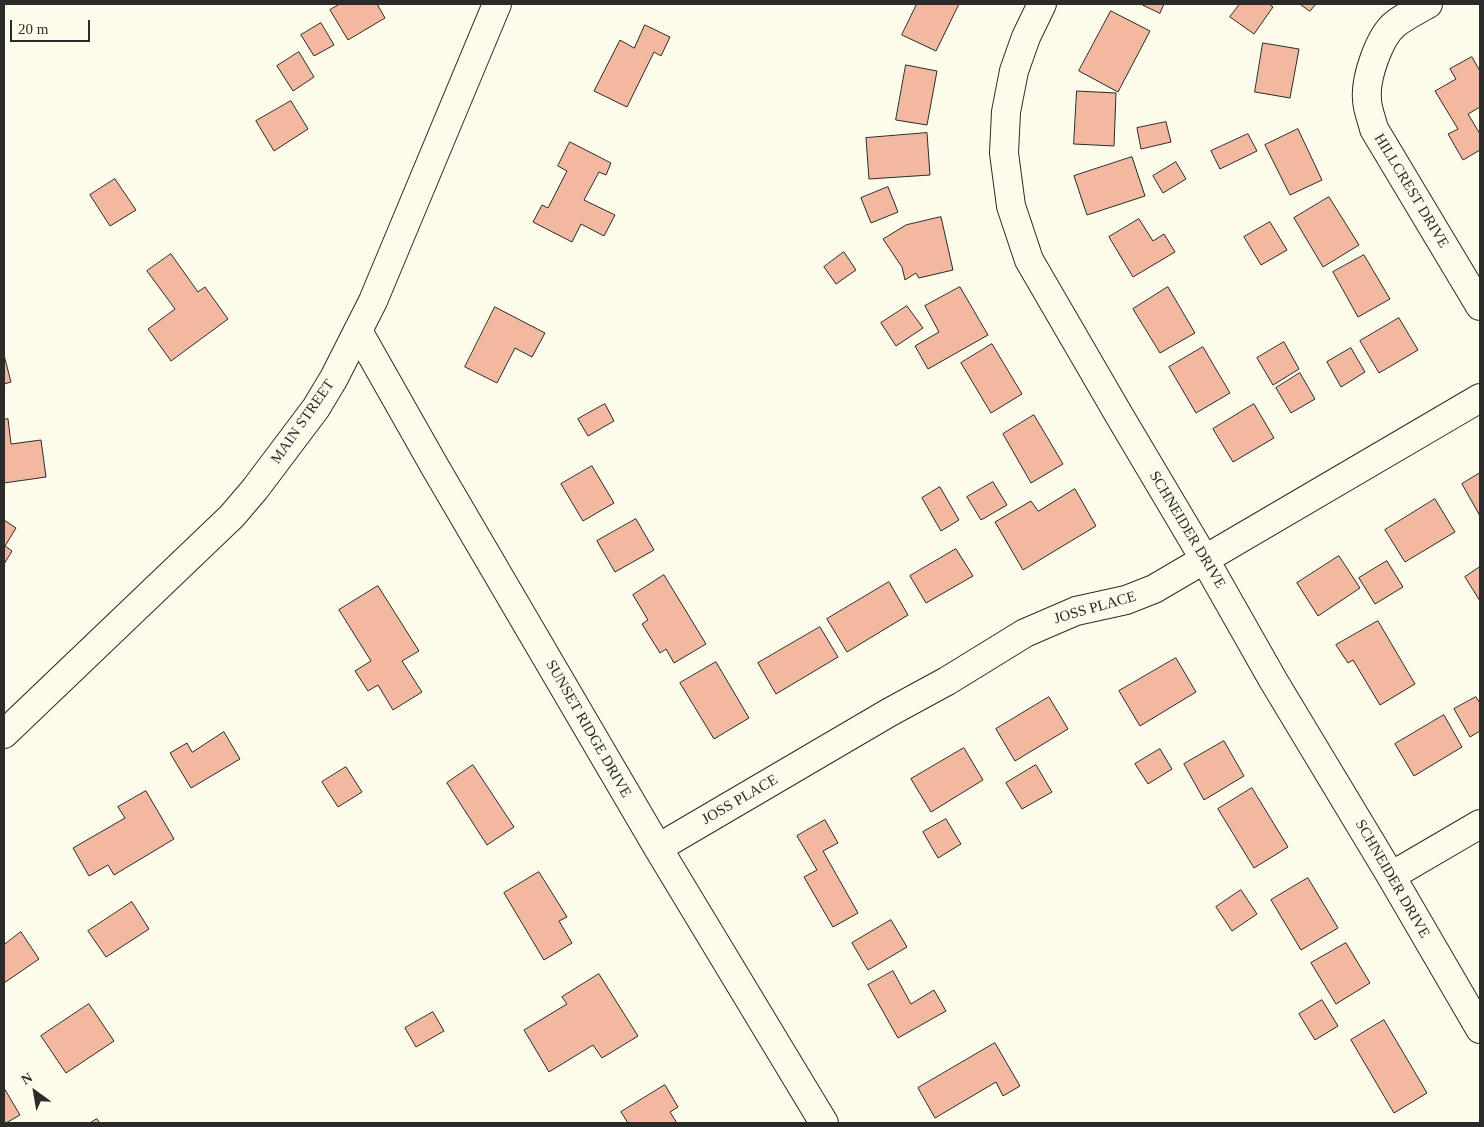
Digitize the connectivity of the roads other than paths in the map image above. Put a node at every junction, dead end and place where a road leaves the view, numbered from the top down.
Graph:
1 (497, 4) edge
2 (1042, 4) edge
3 (1428, 4) edge
4 (1480, 306) edge
5 (358, 331) junction
6 (1480, 398) edge
7 (1205, 560) junction
8 (4, 734) edge
9 (1480, 824) edge
10 (658, 848) junction
11 (1391, 876) junction
12 (1480, 1029) edge
13 (824, 1123) edge

1 - 5 street, MAIN STREET
2 - 7 street, SCHNEIDER DRIVE
3 - 4 street, HILLCREST DRIVE
5 - 8 street, MAIN STREET
5 - 10 street, SUNSET RIDGE DRIVE
6 - 7 street, JOSS PLACE
7 - 10 street, JOSS PLACE
7 - 11 street, SCHNEIDER DRIVE
9 - 11 street
10 - 13 street, SUNSET RIDGE DRIVE
11 - 12 street, SCHNEIDER DRIVE

